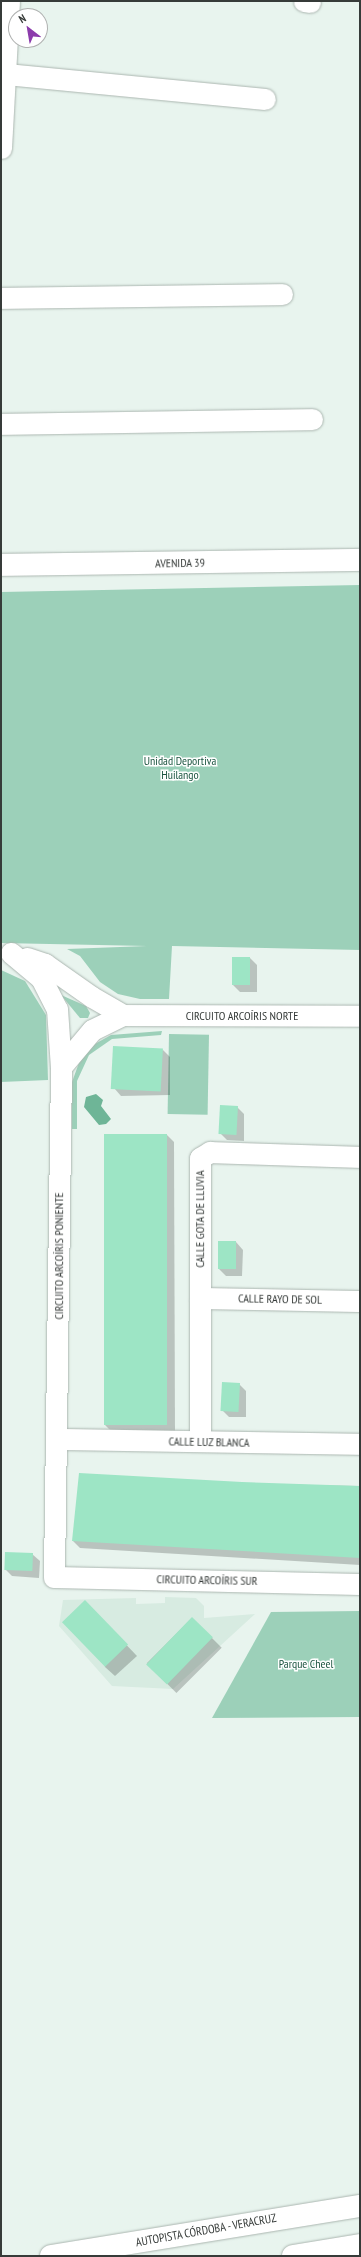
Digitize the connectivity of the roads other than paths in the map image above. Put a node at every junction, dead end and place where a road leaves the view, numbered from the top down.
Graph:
1 (9, 1) edge
2 (6, 74) junction
3 (265, 99) dead end
4 (1, 148) edge
5 (282, 294) dead end
6 (1, 298) edge
7 (312, 419) dead end
8 (1, 424) edge
9 (360, 560) edge
10 (1, 565) edge
11 (6, 953) edge
12 (123, 1015) junction
13 (360, 1016) edge
14 (61, 1067) junction
15 (360, 1157) edge
16 (200, 1298) junction
17 (360, 1300) edge
18 (58, 1438) junction
19 (200, 1442) junction
20 (360, 1444) edge
21 (54, 1577) joint
22 (360, 1584) edge
23 (360, 2206) edge
24 (360, 2245) edge
25 (51, 2256) edge
26 (293, 2256) edge

1 - 2 street
2 - 3 street
2 - 4 street
5 - 6 street
7 - 8 street
9 - 10 main road, AVENIDA 39
11 - 12 street, CIRCUITO ARCOÍRIS NORTE
11 - 14 street, CIRCUITO ARCOÍRIS PONIENTE
12 - 13 street, CIRCUITO ARCOÍRIS NORTE
12 - 14 street, CIRCUITO ARCOÍRIS NORTE
14 - 18 street, CIRCUITO ARCOÍRIS PONIENTE
15 - 16 street, CALLE GOTA DE LLUVIA
16 - 17 street, CALLE RAYO DE SOL
16 - 19 street, CALLE GOTA DE LLUVIA
18 - 19 street, CALLE LUZ BLANCA
18 - 21 street, CIRCUITO ARCOÍRIS PONIENTE
19 - 20 street, CALLE LUZ BLANCA
21 - 22 street, CIRCUITO ARCOÍRIS SUR
23 - 25 main road, AUTOPISTA CÓRDOBA - VERACRUZ
24 - 26 main road

